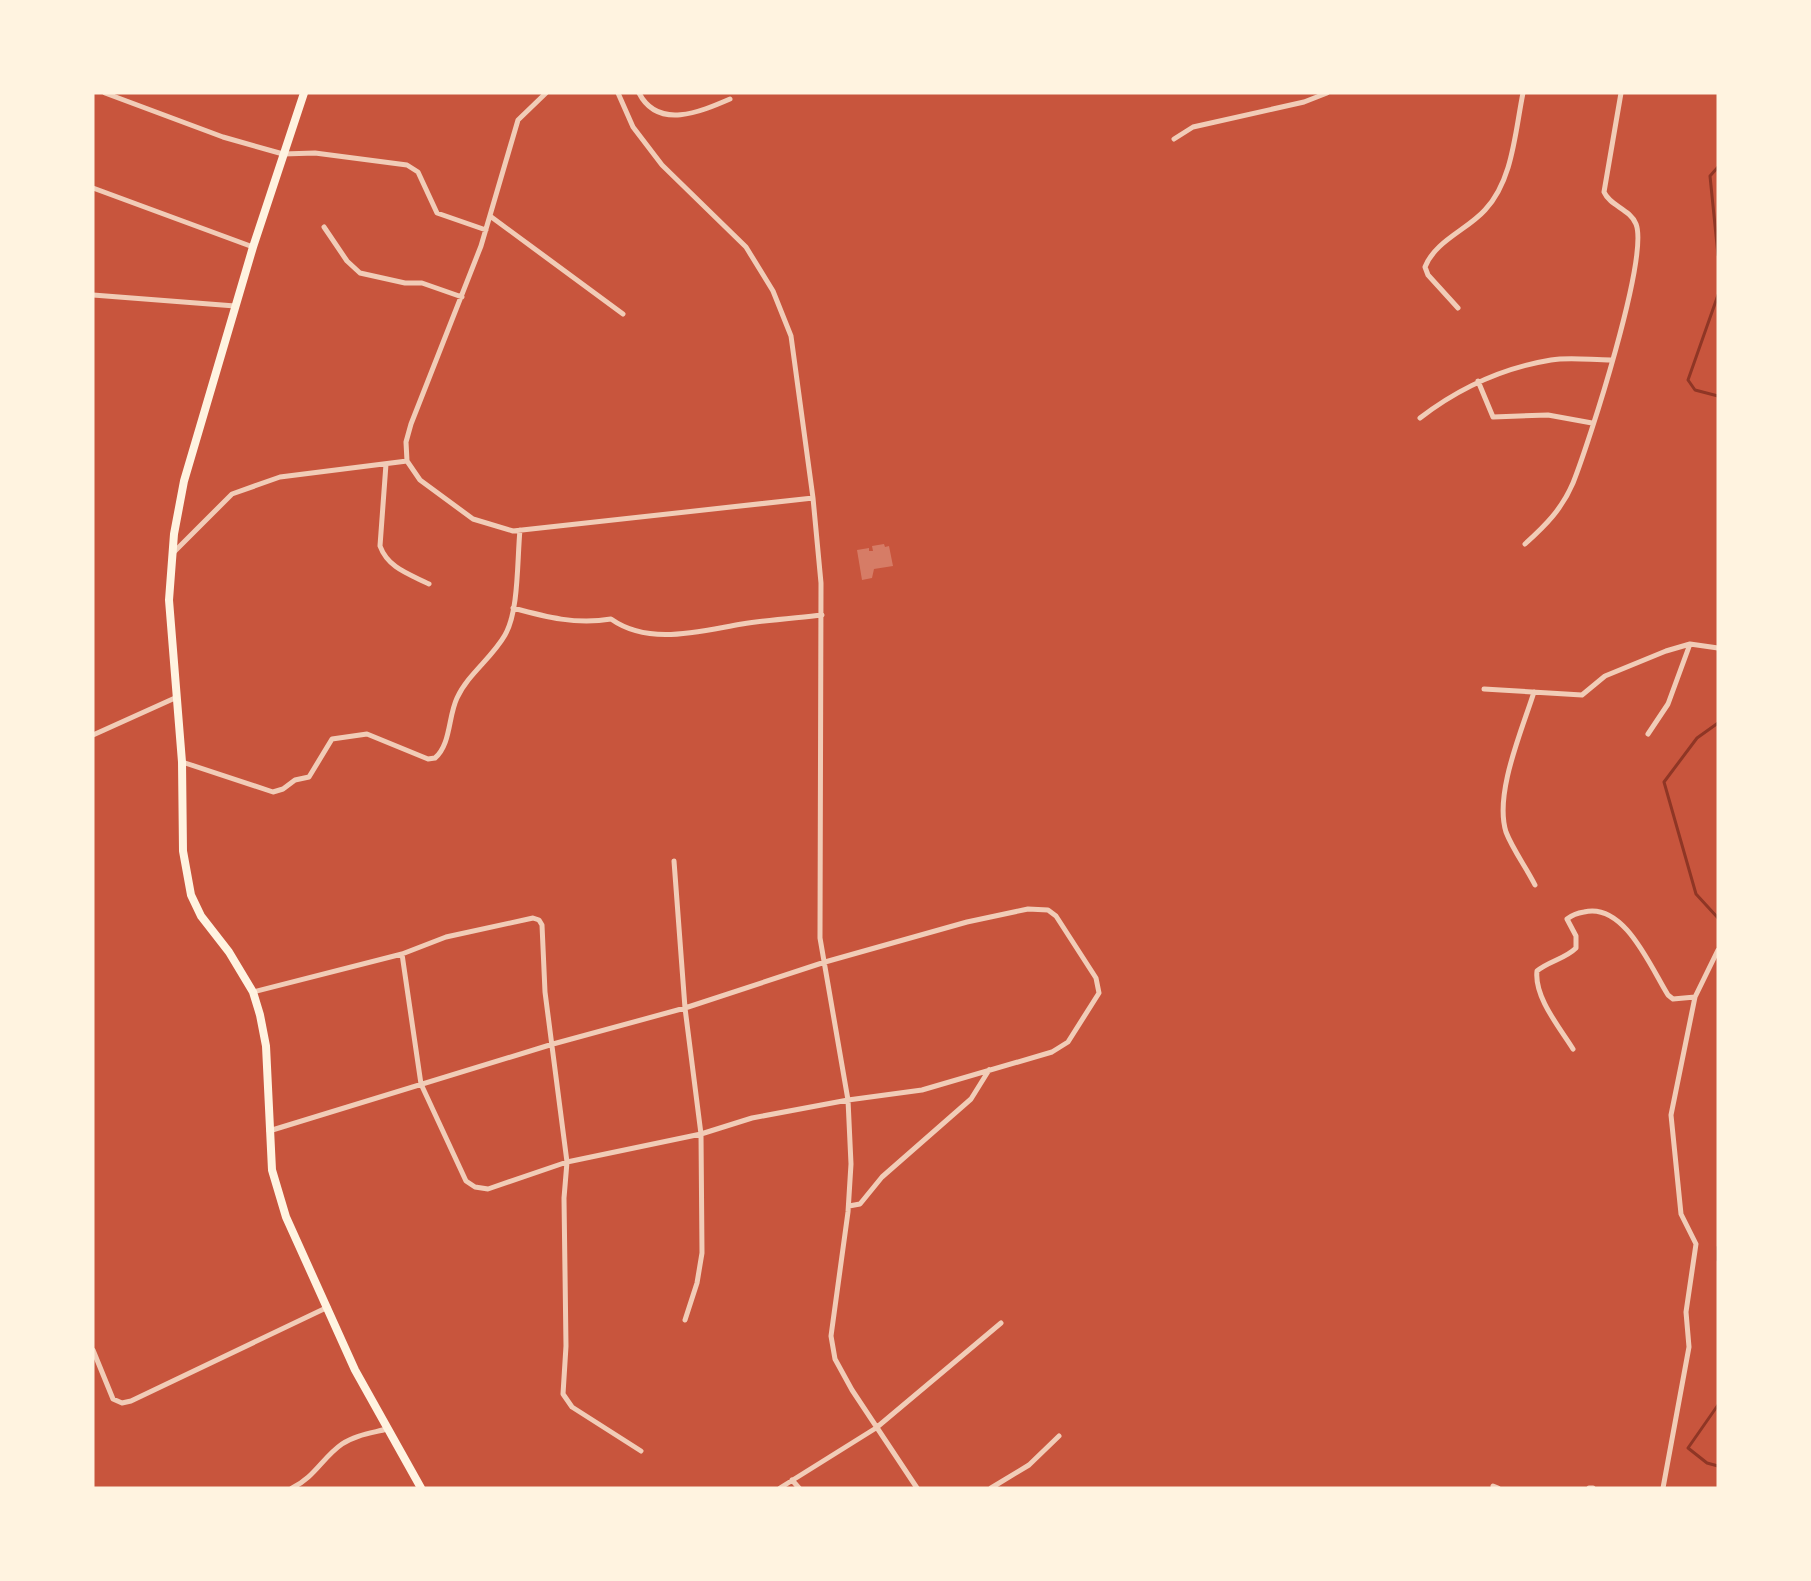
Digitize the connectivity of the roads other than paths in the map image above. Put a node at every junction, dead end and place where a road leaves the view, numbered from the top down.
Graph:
1 (105, 93) edge
2 (304, 93) edge
3 (546, 93) edge
4 (618, 93) edge
5 (639, 93) edge
6 (1327, 93) edge
7 (1523, 93) edge
8 (1621, 93) edge
9 (730, 99) dead end
10 (1174, 139) dead end
11 (283, 154) junction
12 (93, 188) edge
13 (490, 216) junction
14 (324, 227) dead end
15 (486, 230) junction
16 (252, 247) junction
17 (93, 295) edge
18 (462, 297) junction
19 (235, 306) junction
20 (1458, 308) dead end
21 (623, 314) dead end
22 (1611, 360) junction
23 (1478, 381) junction
24 (1420, 418) dead end
25 (1592, 423) junction
26 (407, 461) junction
27 (386, 464) junction
28 (813, 498) junction
29 (520, 530) junction
30 (1525, 544) dead end
31 (172, 554) junction
32 (429, 584) dead end
33 (513, 608) junction
34 (822, 615) junction
35 (1690, 644) junction
36 (1718, 648) edge
37 (1484, 689) dead end
38 (1534, 692) junction
39 (175, 698) junction
40 (1647, 734) dead end
41 (93, 735) edge
42 (182, 762) junction
43 (674, 861) dead end
44 (1535, 885) dead end
45 (1718, 950) edge
46 (402, 954) junction
47 (825, 962) junction
48 (253, 992) junction
49 (1695, 997) junction
50 (685, 1008) junction
51 (553, 1044) junction
52 (1572, 1049) dead end
53 (989, 1070) junction
54 (421, 1084) junction
55 (848, 1100) junction
56 (269, 1131) junction
57 (701, 1134) junction
58 (567, 1162) junction
59 (849, 1206) junction
60 (328, 1307) junction
61 (685, 1320) dead end
62 (1001, 1323) dead end
63 (93, 1350) edge
64 (876, 1428) junction
65 (387, 1429) junction
66 (1059, 1436) dead end
67 (641, 1451) dead end
68 (792, 1480) junction
69 (292, 1488) edge
70 (421, 1488) edge
71 (780, 1488) edge
72 (799, 1488) edge
73 (917, 1488) edge
74 (991, 1488) edge
75 (1663, 1488) edge

1 - 11 street
2 - 11 main road
3 - 13 street
4 - 28 street
5 - 9 street
6 - 10 street
7 - 20 street
8 - 22 street
11 - 15 street
11 - 16 main road
12 - 16 street
13 - 15 street
13 - 21 street
14 - 18 street
15 - 18 street
16 - 19 main road
17 - 19 street
18 - 26 street
19 - 31 main road
22 - 23 street
22 - 25 street
23 - 24 street
23 - 25 street
25 - 30 street
26 - 27 street
26 - 29 street
27 - 31 street
27 - 32 street
28 - 29 street
28 - 34 street
29 - 33 street
31 - 39 main road
33 - 34 street
33 - 42 street
34 - 47 street
35 - 36 street
35 - 38 street
35 - 40 street
37 - 38 street
38 - 44 street
39 - 41 street
39 - 42 main road
42 - 48 main road
43 - 50 street
45 - 49 street
46 - 48 street
46 - 51 street
46 - 54 street
47 - 50 street
47 - 53 street
47 - 55 street
48 - 56 main road
49 - 52 street
49 - 75 street
50 - 51 street
50 - 57 street
51 - 54 street
51 - 58 street
53 - 55 street
53 - 59 street
54 - 56 street
54 - 58 street
55 - 57 street
55 - 59 street
56 - 60 main road
57 - 58 street
57 - 61 street
58 - 67 street
59 - 64 street
60 - 63 street
60 - 65 main road
62 - 64 street
64 - 68 street
64 - 73 street
65 - 69 street
65 - 70 main road
66 - 74 street
68 - 71 street
68 - 72 street

